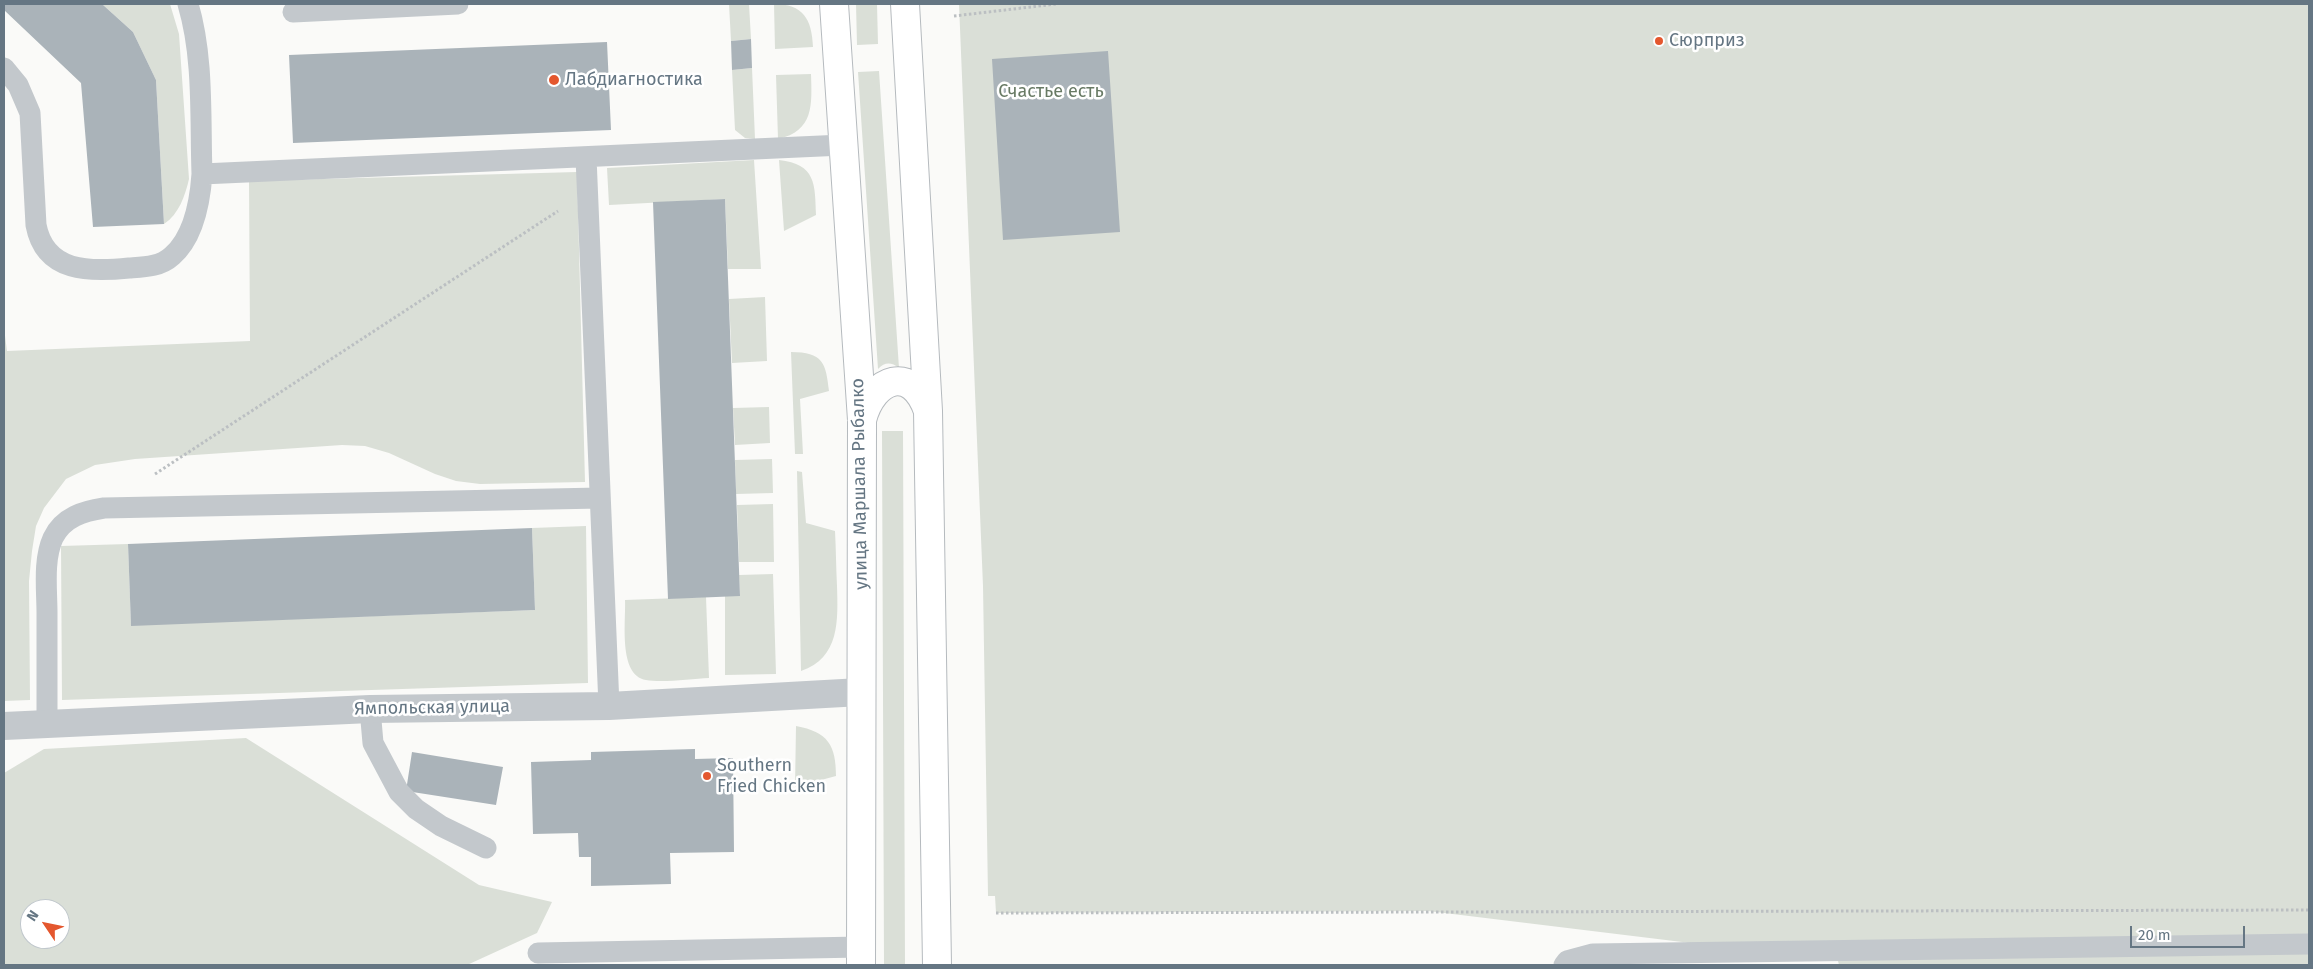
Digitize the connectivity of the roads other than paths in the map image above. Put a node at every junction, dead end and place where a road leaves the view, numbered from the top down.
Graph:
1 (188, 4) edge
2 (458, 4) edge
3 (834, 4) edge
4 (905, 4) edge
5 (293, 12) dead end
6 (4, 68) edge
7 (843, 145) junction
8 (586, 157) junction
9 (202, 174) junction
10 (928, 411) junction
11 (862, 420) junction
12 (600, 498) junction
13 (861, 692) junction
14 (609, 706) junction
15 (370, 709) junction
16 (47, 725) junction
17 (4, 726) edge
18 (486, 848) dead end
19 (2309, 944) edge
20 (538, 954) dead end
21 (861, 956) edge
22 (938, 965) edge
23 (1564, 965) edge

1 - 9 lane
2 - 5 lane
3 - 7 main road, улица Маршала Рыбалко
4 - 10 main road
6 - 9 lane
7 - 8 lane
7 - 11 main road, улица Маршала Рыбалко
8 - 9 lane
8 - 12 lane
10 - 11 main road
10 - 22 main road
11 - 13 main road, улица Маршала Рыбалко
12 - 14 lane
12 - 16 lane
13 - 14 street, Ямпольская улица
13 - 21 main road, улица Маршала Рыбалко
14 - 15 street, Ямпольская улица
15 - 16 street, Ямпольская улица
15 - 18 lane
16 - 17 street, Ямпольская улица
19 - 23 lane
20 - 21 lane

